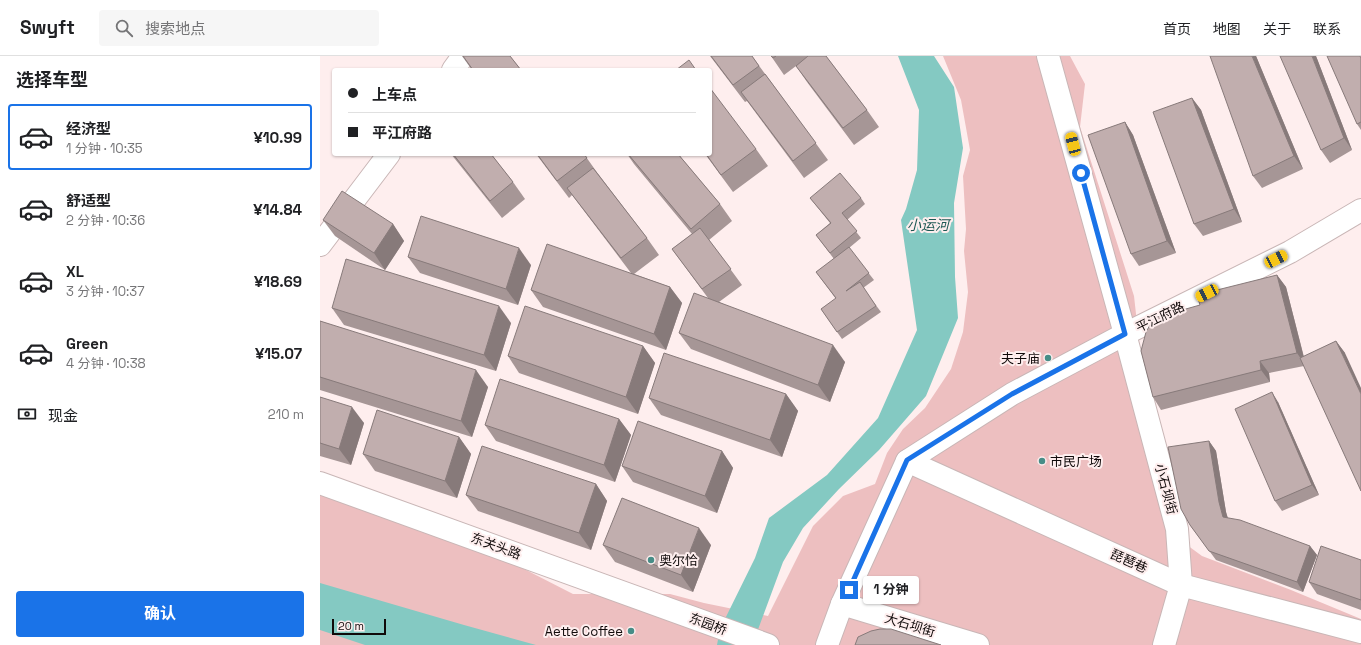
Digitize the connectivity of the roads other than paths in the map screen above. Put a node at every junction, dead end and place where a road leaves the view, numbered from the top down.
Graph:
1 (463, 56) edge
2 (1048, 56) edge
3 (454, 68) edge
4 (387, 156) edge
5 (1361, 210) edge
6 (320, 245) edge
7 (1125, 334) junction
8 (907, 460) junction
9 (320, 483) edge
10 (1181, 585) junction
11 (842, 604) junction
12 (671, 610) joint
13 (1361, 632) edge
14 (768, 645) edge
15 (827, 645) edge
16 (978, 645) edge
17 (1164, 645) edge

1 - 3 street
2 - 7 street, 小石坝街
4 - 6 street
5 - 7 street, 平江府路
7 - 8 street, 平江府路
7 - 10 street, 小石坝街
8 - 10 street, 琵琶巷
8 - 11 street
9 - 12 street, 东关头路
10 - 13 street, 琵琶巷
10 - 17 street, 小石坝街
11 - 15 street
11 - 16 street, 大石坝街
12 - 14 street, 东园桥

